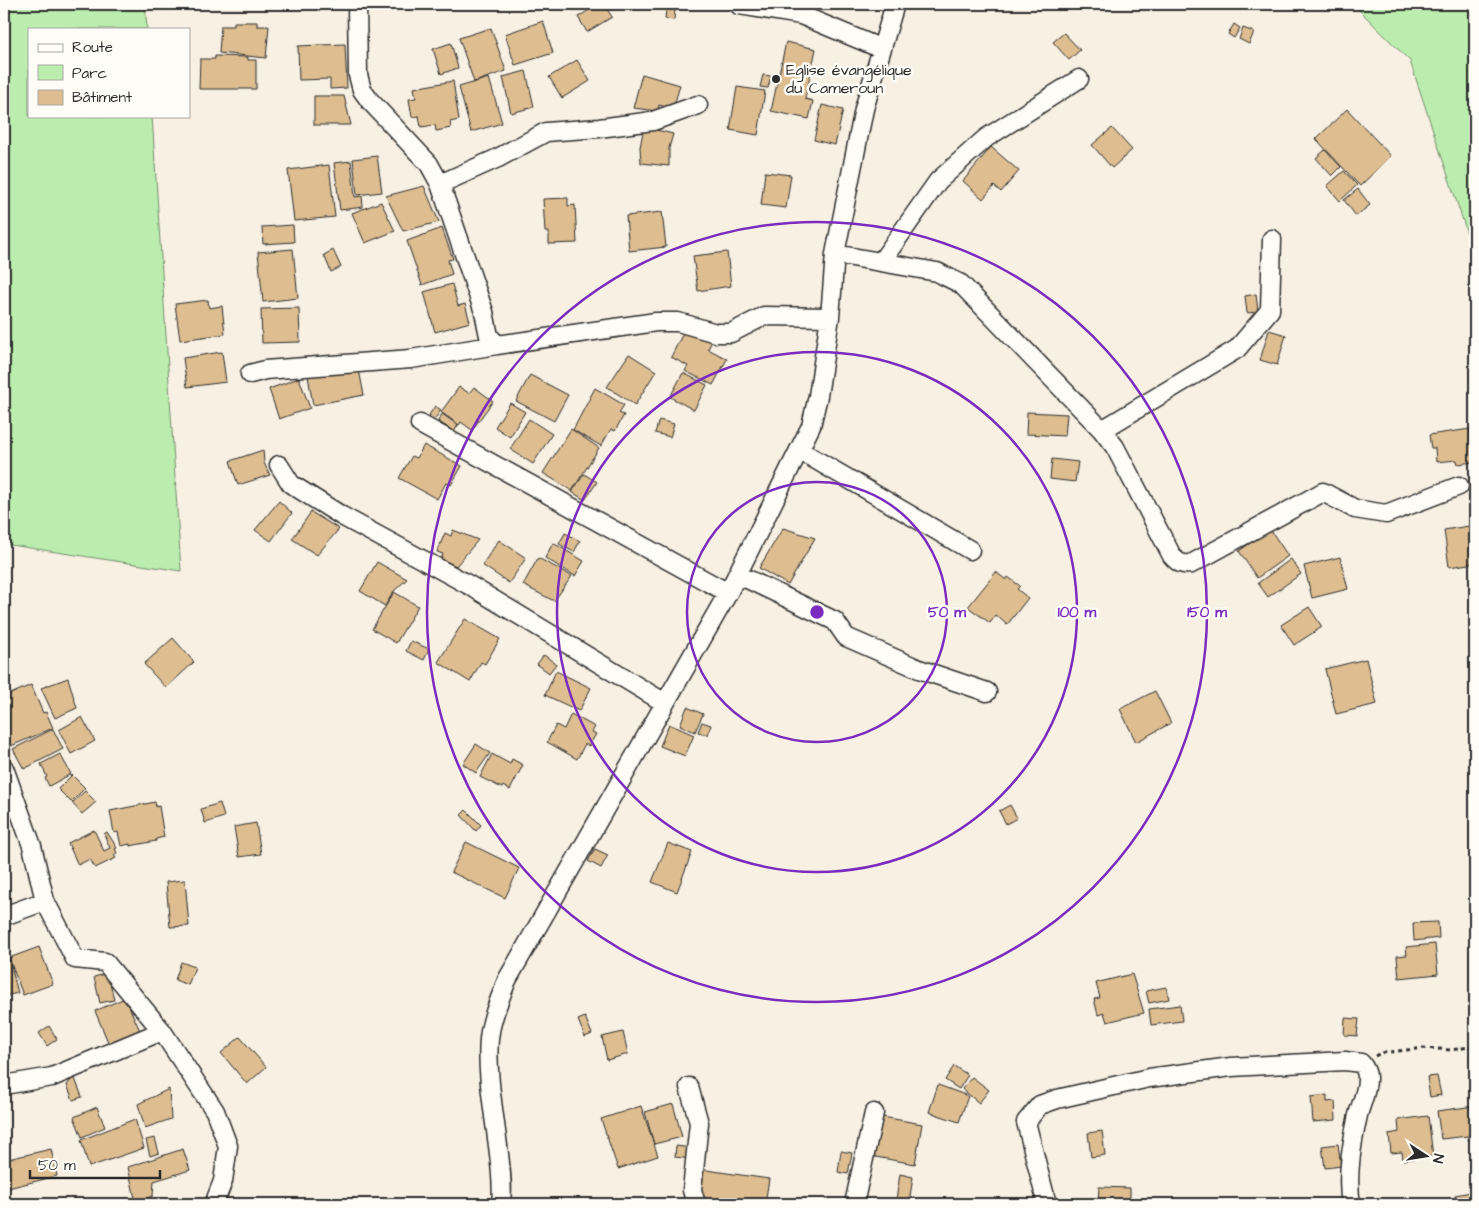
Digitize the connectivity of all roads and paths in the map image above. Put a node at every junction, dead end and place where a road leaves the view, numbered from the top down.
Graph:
1 (357, 4) edge
2 (895, 4) edge
3 (739, 5) edge
4 (882, 49) junction
5 (1080, 78) dead end
6 (698, 105) dead end
7 (440, 184) junction
8 (1272, 239) dead end
9 (835, 254) junction
10 (881, 262) junction
11 (830, 317) junction
12 (497, 345) junction
13 (250, 374) dead end
14 (420, 424) dead end
15 (1102, 430) junction
16 (799, 450) junction
17 (280, 465) dead end
18 (1459, 486) dead end
19 (970, 550) dead end
20 (738, 574) junction
21 (728, 593) junction
22 (987, 692) dead end
23 (665, 703) junction
24 (4, 768) edge
25 (45, 901) junction
26 (4, 916) edge
27 (162, 1031) junction
28 (1475, 1046) edge
29 (1361, 1063) junction
30 (4, 1084) edge
31 (689, 1087) dead end
32 (874, 1113) dead end
33 (214, 1204) edge
34 (501, 1204) edge
35 (696, 1204) edge
36 (854, 1204) edge
37 (1047, 1204) edge
38 (1352, 1204) edge

1 - 7 street
2 - 4 street
3 - 4 street
4 - 9 street
5 - 10 street
6 - 7 street
7 - 12 street
8 - 15 street
9 - 10 street
9 - 11 street
10 - 15 street
11 - 12 street
11 - 16 street
12 - 13 street
14 - 21 street
15 - 18 street
16 - 19 street
16 - 20 street
17 - 23 street
20 - 21 street
20 - 22 street
21 - 23 street
23 - 34 street
24 - 25 street
25 - 26 street
25 - 27 street
27 - 30 street
27 - 33 street
28 - 29 path
29 - 37 street
29 - 38 street
31 - 35 street
32 - 36 street

